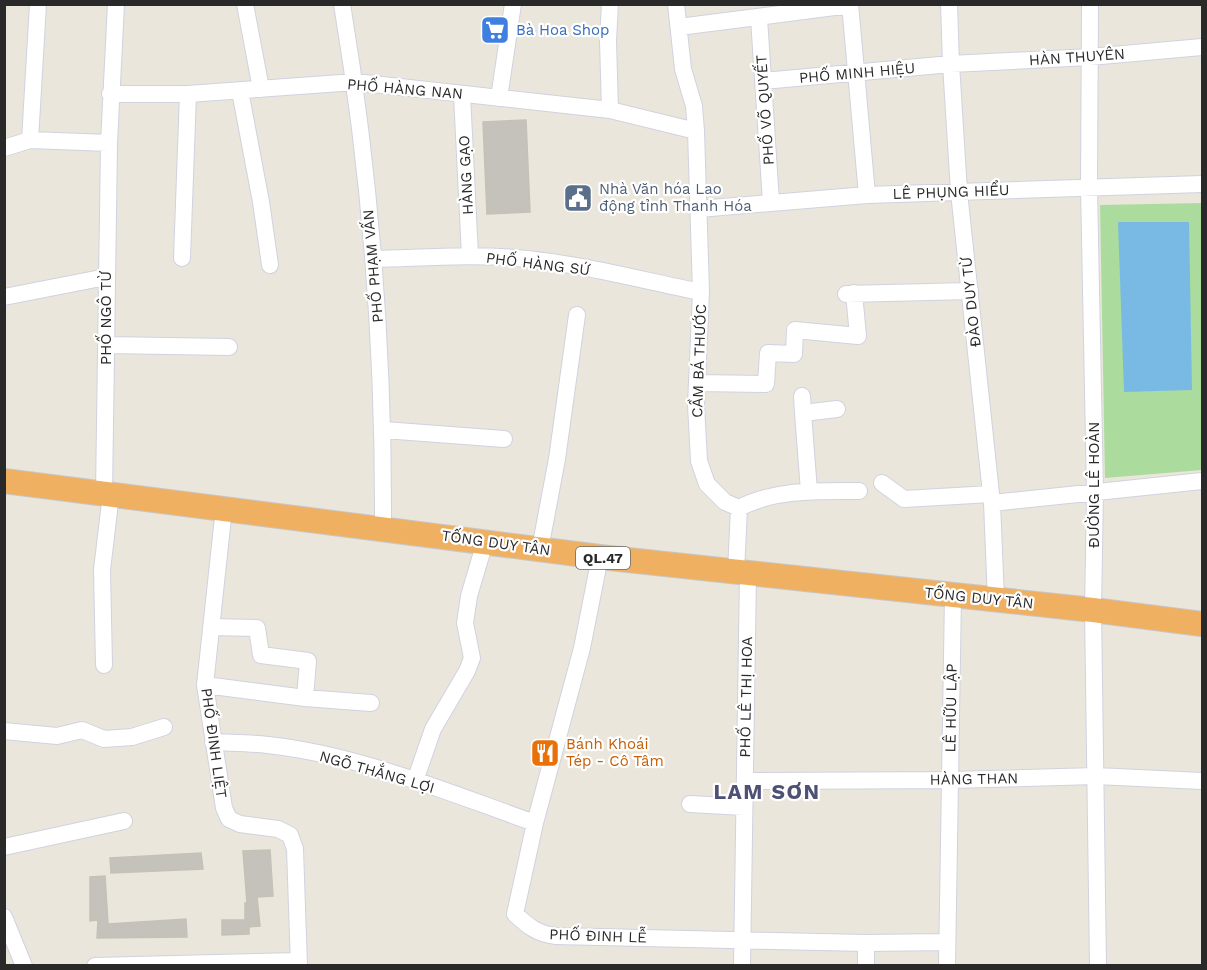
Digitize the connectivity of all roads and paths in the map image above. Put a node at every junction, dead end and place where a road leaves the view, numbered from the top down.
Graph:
1 (38, 4) edge
2 (116, 4) edge
3 (245, 4) edge
4 (342, 4) edge
5 (610, 4) edge
6 (676, 4) edge
7 (949, 4) edge
8 (1090, 4) edge
9 (509, 5) edge
10 (850, 5) edge
11 (759, 18) junction
12 (679, 27) junction
13 (1203, 47) edge
14 (1090, 57) junction
15 (951, 64) junction
16 (856, 73) junction
17 (763, 81) junction
18 (355, 82) junction
19 (261, 89) junction
20 (240, 91) junction
21 (110, 94) junction
22 (188, 94) junction
23 (462, 95) junction
24 (499, 98) junction
25 (610, 110) junction
26 (696, 131) junction
27 (30, 140) junction
28 (109, 143) junction
29 (4, 148) edge
30 (1203, 184) edge
31 (1089, 187) junction
32 (959, 192) junction
33 (867, 195) junction
34 (771, 202) junction
35 (699, 209) junction
36 (470, 256) junction
37 (182, 258) dead end
38 (374, 260) junction
39 (270, 265) dead end
40 (106, 277) junction
41 (970, 291) junction
42 (701, 292) junction
43 (4, 297) edge
44 (577, 315) dead end
45 (107, 345) junction
46 (229, 347) dead end
47 (696, 383) junction
48 (837, 409) dead end
49 (384, 430) junction
50 (504, 439) dead end
51 (4, 481) edge
52 (1203, 482) edge
53 (882, 483) dead end
54 (809, 491) junction
55 (859, 491) dead end
56 (1095, 493) junction
57 (107, 494) junction
58 (992, 499) junction
59 (224, 508) junction
60 (740, 508) junction
61 (383, 529) junction
62 (485, 542) junction
63 (540, 549) junction
64 (600, 557) junction
65 (742, 572) junction
66 (953, 595) junction
67 (996, 600) junction
68 (1093, 610) junction
69 (1203, 624) edge
70 (211, 627) junction
71 (104, 665) dead end
72 (205, 685) junction
73 (305, 698) junction
74 (371, 703) dead end
75 (164, 727) dead end
76 (4, 731) edge
77 (213, 742) junction
78 (1096, 776) junction
79 (950, 780) junction
80 (745, 781) junction
81 (1203, 781) edge
82 (415, 782) junction
83 (690, 804) dead end
84 (744, 807) junction
85 (124, 821) dead end
86 (535, 824) junction
87 (4, 847) edge
88 (4, 917) edge
89 (742, 940) junction
90 (947, 942) junction
91 (866, 943) junction
92 (299, 963) edge
93 (187, 964) edge
94 (24, 966) edge
95 (95, 966) edge
96 (742, 966) edge
97 (866, 966) edge
98 (947, 966) edge
99 (1098, 966) edge

1 - 27 street
2 - 21 street, PHỐ NGÔ TỪ
3 - 19 street
4 - 18 street, PHỐ PHẠM VẤN
5 - 25 street
6 - 12 street, CẦM BÁ THƯỚC
7 - 15 street, ĐÀO DUY TỪ
8 - 14 street, ĐƯỜNG LÊ HOÀN
9 - 24 street
10 - 11 street
10 - 16 street
11 - 12 street
11 - 17 street, PHỐ VÕ QUYẾT
12 - 26 street, CẦM BÁ THƯỚC
13 - 14 street, HÀN THUYÊN
14 - 15 street, HÀN THUYÊN
14 - 31 street, ĐƯỜNG LÊ HOÀN
15 - 16 street, PHỐ MINH HIỆU
15 - 32 street, ĐÀO DUY TỪ
16 - 17 street, PHỐ MINH HIỆU
16 - 33 street
17 - 34 street, PHỐ VÕ QUYẾT
18 - 19 street, PHỐ HÀNG NAN
18 - 23 street, PHỐ HÀNG NAN
18 - 38 street, PHỐ PHẠM VẤN
19 - 20 street, PHỐ HÀNG NAN
20 - 22 street, PHỐ HÀNG NAN
20 - 39 street
21 - 22 street, PHỐ HÀNG NAN
21 - 28 street, PHỐ NGÔ TỪ
22 - 37 street
23 - 24 street, PHỐ HÀNG NAN
23 - 36 street, HÀNG GẠO
24 - 25 street, PHỐ HÀNG NAN
25 - 26 street, PHỐ HÀNG NAN
26 - 35 street, CẦM BÁ THƯỚC
27 - 28 street
27 - 29 street
28 - 40 street, PHỐ NGÔ TỪ
30 - 31 street, LÊ PHỤNG HIỂU
31 - 32 street, LÊ PHỤNG HIỂU
31 - 56 street, ĐƯỜNG LÊ HOÀN
32 - 33 street, LÊ PHỤNG HIỂU
32 - 41 street, ĐÀO DUY TỪ
33 - 34 street, LÊ PHỤNG HIỂU
34 - 35 street, LÊ PHỤNG HIỂU
35 - 42 street, CẦM BÁ THƯỚC
36 - 38 street, PHỐ HÀNG SỨ
36 - 42 street, PHỐ HÀNG SỨ
38 - 49 street, PHỐ PHẠM VẤN
40 - 43 street
40 - 45 street, PHỐ NGÔ TỪ
41 - 47 street
41 - 58 street, ĐÀO DUY TỪ
42 - 47 street, CẦM BÁ THƯỚC
44 - 63 street
45 - 46 street
45 - 57 street, PHỐ NGÔ TỪ
47 - 60 street, CẦM BÁ THƯỚC
48 - 54 street
49 - 50 street
49 - 61 street, PHỐ PHẠM VẤN
51 - 57 highway, TỐNG DUY TÂN / QL.47
52 - 56 street
53 - 58 street
54 - 55 street
54 - 60 street
56 - 58 street
56 - 68 street, ĐƯỜNG LÊ HOÀN
57 - 59 highway, TỐNG DUY TÂN / QL.47
57 - 71 street, PHỐ NGÔ TỪ
58 - 67 street, ĐÀO DUY TỪ
59 - 61 highway, TỐNG DUY TÂN / QL.47
59 - 70 street, PHỐ ĐINH LIỆT
60 - 65 street
61 - 62 highway, TỐNG DUY TÂN / QL.47
62 - 63 highway, TỐNG DUY TÂN / QL.47
62 - 82 street
63 - 64 highway, TỐNG DUY TÂN / QL.47
64 - 65 highway, TỐNG DUY TÂN / QL.47
64 - 86 street, PHỐ ĐINH LỄ
65 - 66 highway, TỐNG DUY TÂN / QL.47
65 - 80 street, PHỐ LÊ THỊ HOA
66 - 67 highway, TỐNG DUY TÂN / QL.47
66 - 79 street, LÊ HỮU LẬP
67 - 68 highway, TỐNG DUY TÂN / QL.47
68 - 69 highway, TỐNG DUY TÂN / QL.47
68 - 78 street, ĐƯỜNG LÊ HOÀN
70 - 72 street, PHỐ ĐINH LIỆT
70 - 73 street
72 - 73 street
72 - 77 street, PHỐ ĐINH LIỆT
73 - 74 street
75 - 76 street
77 - 82 street, NGÕ THẮNG LỢI
77 - 92 street, PHỐ ĐINH LIỆT
78 - 79 street, HÀNG THAN
78 - 81 street, HÀNG THAN
78 - 99 street, ĐƯỜNG LÊ HOÀN
79 - 80 street, HÀNG THAN
79 - 90 street, LÊ HỮU LẬP
80 - 84 street, PHỐ LÊ THỊ HOA
82 - 86 street, NGÕ THẮNG LỢI
83 - 84 street
84 - 89 street, PHỐ LÊ THỊ HOA
85 - 87 street
86 - 89 street, PHỐ ĐINH LỄ
88 - 94 street
89 - 91 street, PHỐ ĐINH LỄ
89 - 96 street, PHỐ LÊ THỊ HOA
90 - 91 street, PHỐ ĐINH LỄ
90 - 98 street, LÊ HỮU LẬP
91 - 97 street
92 - 93 street
93 - 95 street

